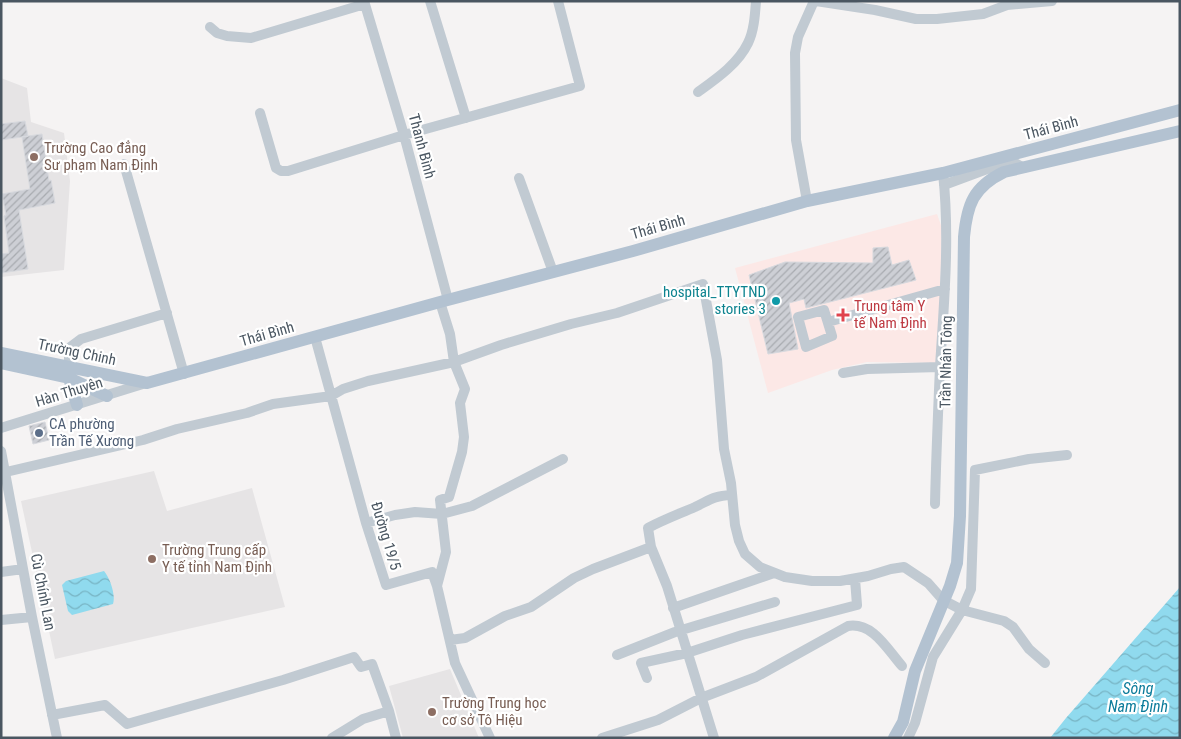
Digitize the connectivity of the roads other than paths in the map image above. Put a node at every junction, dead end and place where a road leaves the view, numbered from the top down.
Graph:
1 (430, 1) edge
2 (558, 1) edge
3 (756, 1) edge
4 (815, 1) edge
5 (1052, 1) edge
6 (365, 3) edge
7 (210, 27) dead end
8 (698, 92) dead end
9 (1180, 110) edge
10 (260, 113) dead end
11 (466, 118) junction
12 (1180, 131) edge
13 (404, 135) junction
14 (124, 164) dead end
15 (1024, 168) junction
16 (519, 178) dead end
17 (944, 179) junction
18 (807, 201) junction
19 (553, 272) junction
20 (946, 289) junction
21 (444, 301) junction
22 (167, 312) junction
23 (828, 322) dead end
24 (315, 337) junction
25 (1, 353) edge
26 (454, 362) junction
27 (1, 364) edge
28 (940, 367) junction
29 (69, 373) junction
30 (843, 373) dead end
31 (184, 374) junction
32 (147, 383) junction
33 (107, 396) junction
34 (331, 396) junction
35 (77, 405) junction
36 (1, 428) edge
37 (1, 451) edge
38 (1068, 455) dead end
39 (563, 459) dead end
40 (6, 472) junction
41 (732, 495) junction
42 (935, 504) dead end
43 (442, 514) junction
44 (366, 523) junction
45 (650, 547) junction
46 (23, 569) junction
47 (1, 572) edge
48 (774, 573) junction
49 (855, 579) junction
50 (437, 586) junction
51 (943, 600) junction
52 (775, 602) dead end
53 (673, 608) junction
54 (962, 610) junction
55 (32, 617) junction
56 (1, 620) edge
57 (680, 631) junction
58 (450, 640) junction
59 (687, 653) junction
60 (617, 655) dead end
61 (1045, 663) dead end
62 (902, 666) dead end
63 (647, 678) dead end
64 (701, 698) junction
65 (389, 711) junction
66 (52, 715) junction
67 (57, 738) edge
68 (332, 738) edge
69 (396, 738) edge
70 (490, 738) edge
71 (602, 738) edge
72 (714, 738) edge
73 (894, 738) edge
74 (908, 738) edge

1 - 11 street
2 - 11 street
3 - 8 street
4 - 5 street
4 - 18 street
6 - 7 street
6 - 13 street, Thanh Bình
9 - 17 main road, Thái Bình
10 - 13 street
11 - 13 street
12 - 15 main road, Trần Nhân Tông
13 - 21 street, Thanh Bình
14 - 22 street
15 - 17 street
15 - 51 main road, Trần Nhân Tông
16 - 19 street
17 - 18 main road, Thái Bình
17 - 20 street
18 - 19 main road, Thái Bình
19 - 21 main road, Thái Bình
20 - 23 street
20 - 28 street
21 - 24 main road, Thái Bình
21 - 26 street, Thanh Bình
22 - 29 street
22 - 31 street
24 - 31 main road, Thái Bình
24 - 34 street, Đường 19/5
25 - 29 main road, Trường Chinh
26 - 34 street
26 - 41 street
26 - 43 street, Thanh Bình
27 - 29 main road, Trường Chinh
28 - 30 street
28 - 42 street
29 - 32 main road, Trường Chinh
29 - 33 main road, Trường Chinh
29 - 35 main road, Trường Chinh
31 - 32 main road, Thái Bình
32 - 33 street, Hàn Thuyên
33 - 35 street, Hàn Thuyên
34 - 40 street
34 - 44 street, Đường 19/5
35 - 36 street, Hàn Thuyên
37 - 40 street, Cù Chính Lan
38 - 54 street
39 - 43 street
40 - 46 street, Cù Chính Lan
41 - 45 street
41 - 48 street
43 - 44 street
43 - 50 street
44 - 50 street, Đường 19/5
45 - 53 street
45 - 58 street
46 - 47 street
46 - 55 street, Cù Chính Lan
48 - 49 street
48 - 53 street
49 - 51 street
49 - 59 street
50 - 58 street
51 - 54 street
51 - 73 main road, Trần Nhân Tông
52 - 57 street
53 - 57 street
54 - 61 street
54 - 74 street
55 - 56 street
55 - 66 street, Cù Chính Lan
57 - 59 street
57 - 60 street
58 - 70 street
59 - 63 street
59 - 64 street
62 - 64 street
64 - 71 street
64 - 72 street
65 - 66 street
65 - 68 street
65 - 69 street
66 - 67 street, Cù Chính Lan

